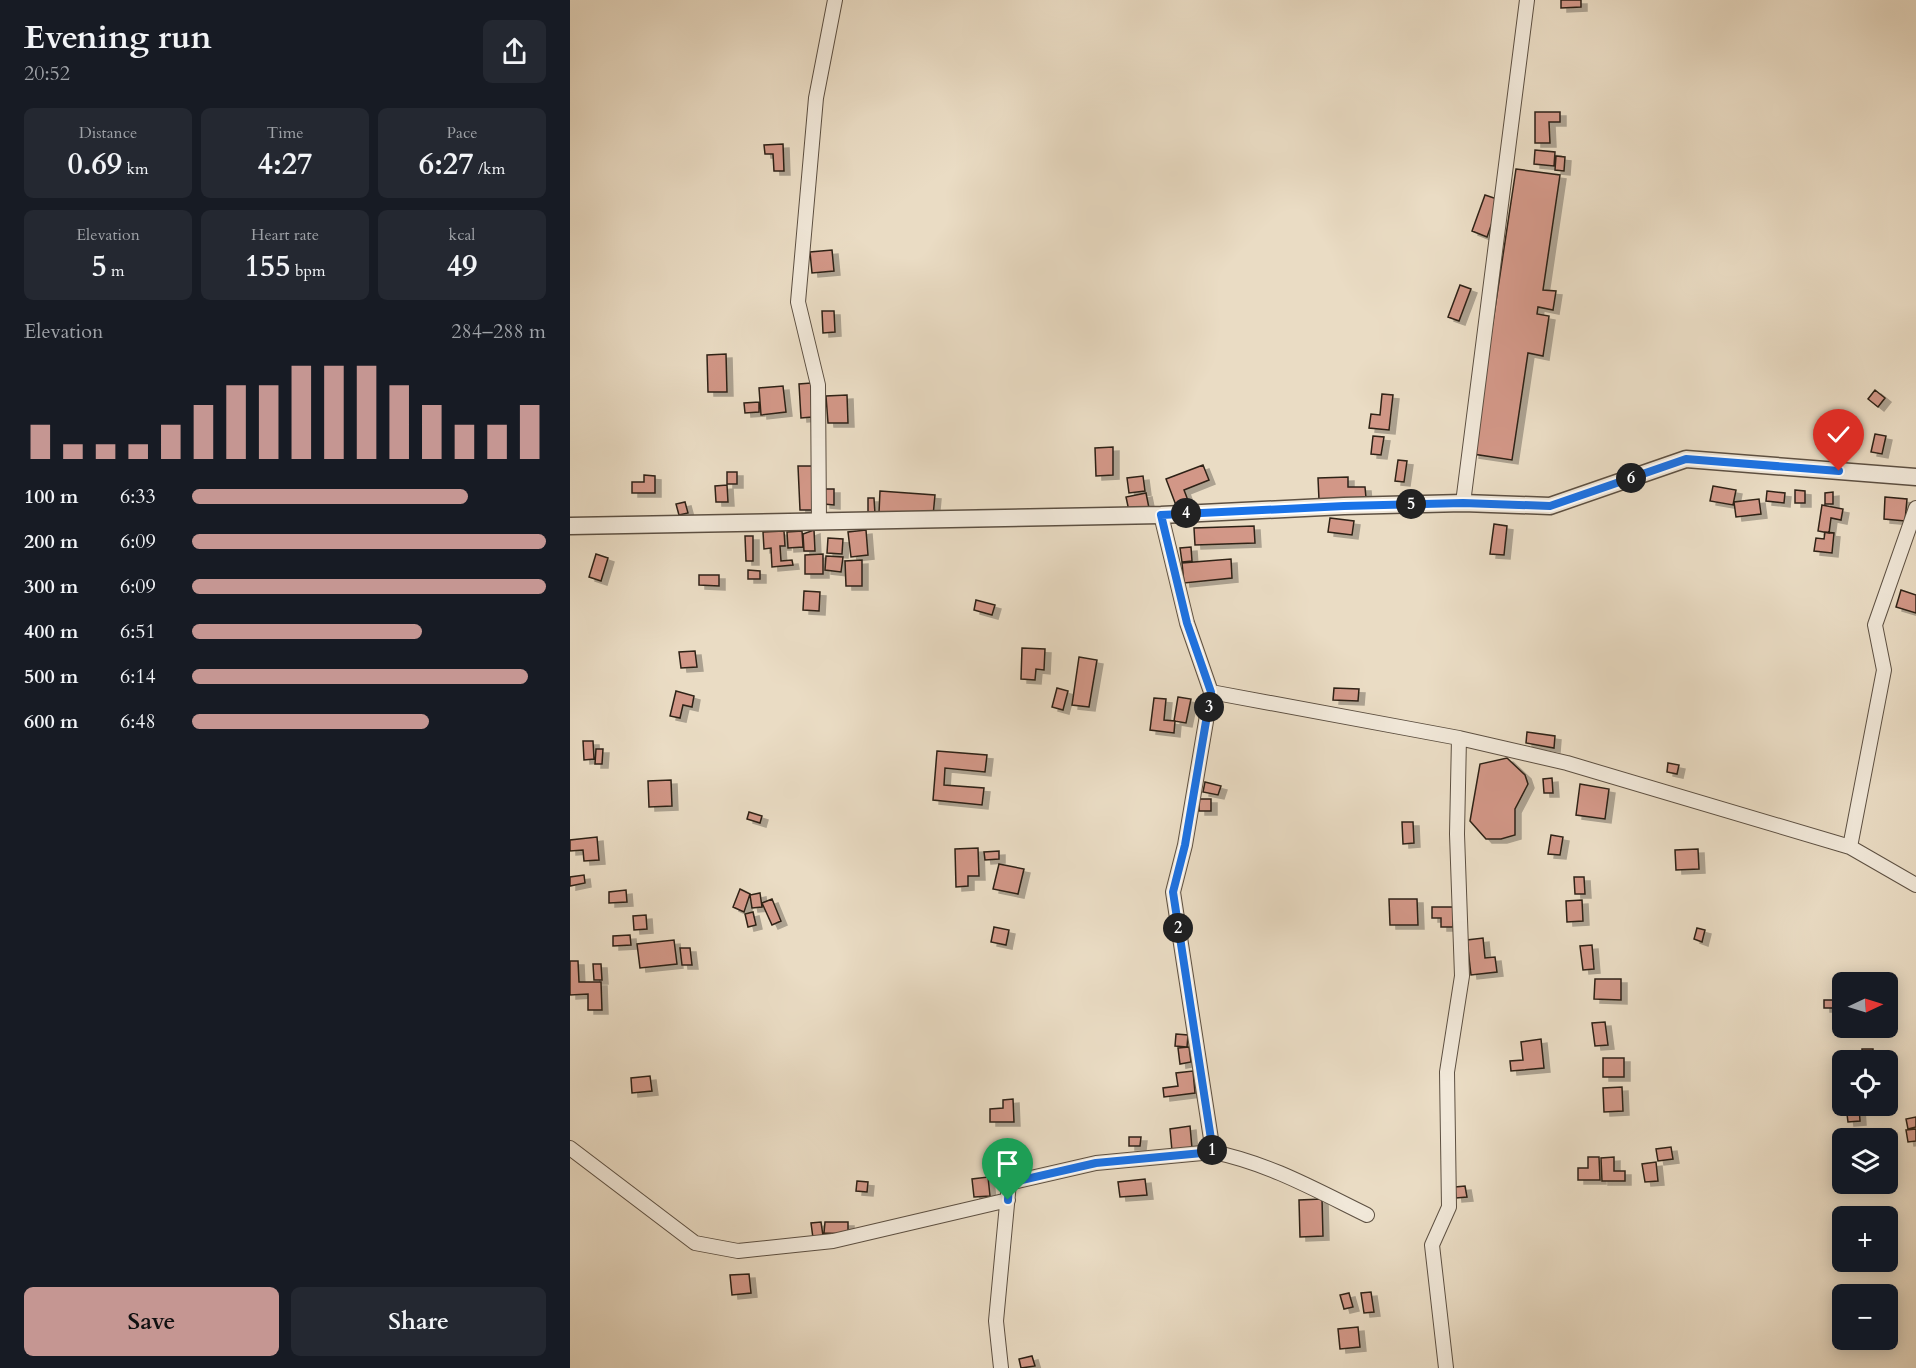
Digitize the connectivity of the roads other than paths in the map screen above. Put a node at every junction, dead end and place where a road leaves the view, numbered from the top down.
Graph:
1 (835, 0) edge
2 (1527, 0) edge
3 (1916, 477) edge
4 (1463, 503) junction
5 (1916, 508) edge
6 (1161, 515) junction
7 (819, 522) junction
8 (570, 526) edge
9 (1211, 692) junction
10 (1459, 738) junction
11 (1850, 847) junction
12 (1916, 885) edge
13 (570, 1148) edge
14 (1213, 1152) junction
15 (1008, 1200) junction
16 (1367, 1215) dead end
17 (1000, 1368) edge
18 (1446, 1368) edge

1 - 7 street
2 - 4 street
3 - 4 street
4 - 6 street
5 - 11 street
6 - 7 street
6 - 9 street
7 - 8 street
9 - 10 street
9 - 14 street
10 - 11 street
10 - 18 street
11 - 12 street
13 - 15 street
14 - 15 street
14 - 16 street
15 - 17 street

